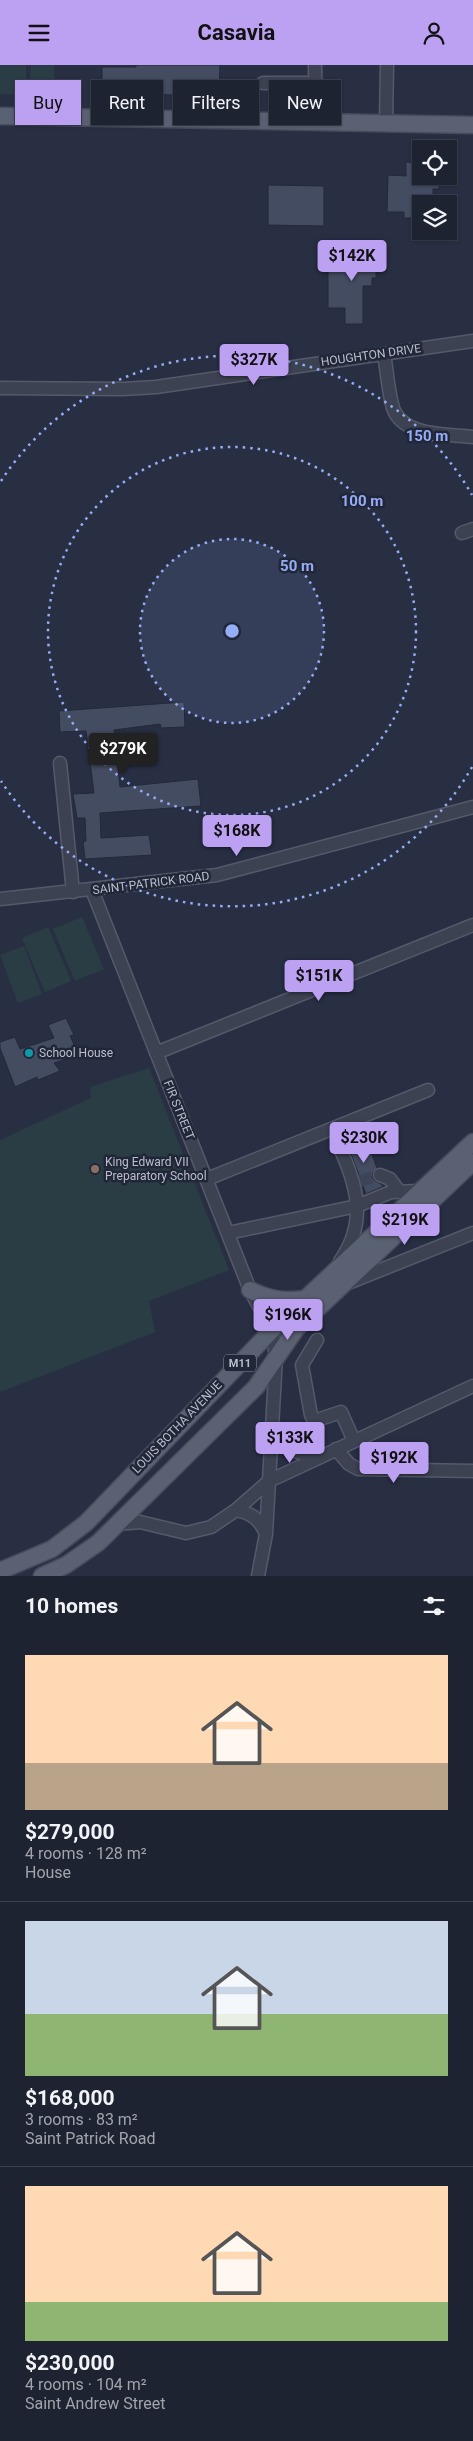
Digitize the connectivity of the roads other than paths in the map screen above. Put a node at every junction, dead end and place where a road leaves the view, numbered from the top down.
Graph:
1 (315, 65) edge
2 (387, 65) edge
3 (317, 80) edge
4 (263, 83) dead end
5 (269, 83) edge
6 (0, 117) edge
7 (269, 121) edge
8 (341, 122) edge
9 (386, 123) junction
10 (473, 125) edge
11 (473, 341) edge
12 (384, 354) junction
13 (0, 387) edge
14 (473, 437) edge
15 (60, 763) dead end
16 (473, 807) edge
17 (92, 890) junction
18 (73, 892) junction
19 (0, 899) edge
20 (473, 925) edge
21 (156, 1053) junction
22 (428, 1090) dead end
23 (473, 1142) edge
24 (338, 1144) dead end
25 (473, 1162) edge
26 (380, 1175) dead end
27 (207, 1179) junction
28 (399, 1191) junction
29 (421, 1191) junction
30 (357, 1206) junction
31 (228, 1233) junction
32 (473, 1233) edge
33 (325, 1281) junction
34 (347, 1283) junction
35 (250, 1290) junction
36 (304, 1299) junction
37 (272, 1330) junction
38 (318, 1340) dead end
39 (276, 1357) junction
40 (473, 1386) edge
41 (272, 1437) junction
42 (354, 1441) junction
43 (336, 1449) junction
44 (322, 1456) junction
45 (473, 1471) edge
46 (269, 1481) junction
47 (236, 1510) junction
48 (117, 1524) junction
49 (266, 1534) junction
50 (0, 1571) edge
51 (68, 1571) edge
52 (42, 1576) edge
53 (258, 1576) edge

1 - 3 street
2 - 9 street
4 - 5 street
6 - 7 main road
8 - 9 main road
9 - 10 main road
11 - 12 street, HOUGHTON DRIVE
12 - 13 street, HOUGHTON DRIVE
12 - 14 street
15 - 18 street
16 - 17 street, SAINT PATRICK ROAD
17 - 18 street, SAINT PATRICK ROAD
17 - 21 street, FIR STREET
18 - 19 street, SAINT PATRICK ROAD
20 - 21 street
21 - 27 street, FIR STREET
22 - 27 street
23 - 29 main road, LOUIS BOTHA AVENUE / M11
24 - 30 street
25 - 34 main road, LOUIS BOTHA AVENUE / M11
26 - 28 street
27 - 31 street, FIR STREET
28 - 29 street
28 - 30 street
29 - 33 main road, LOUIS BOTHA AVENUE / M11
30 - 31 street
30 - 33 street
31 - 35 street, FIR STREET
32 - 34 street
33 - 36 main road, LOUIS BOTHA AVENUE / M11
34 - 39 main road, LOUIS BOTHA AVENUE / M11
35 - 36 main road
35 - 37 street, FIR STREET
36 - 37 main road, LOUIS BOTHA AVENUE / M11
37 - 39 street, FIR STREET
37 - 50 main road, LOUIS BOTHA AVENUE / M11
38 - 42 street
39 - 41 street, FIR STREET
39 - 48 main road, LOUIS BOTHA AVENUE / M11
40 - 42 street
41 - 44 street
41 - 46 street, FIR STREET
42 - 43 street
43 - 44 street
43 - 45 street
44 - 46 street
46 - 47 street
46 - 49 street, FIR STREET
47 - 48 street
47 - 49 street
48 - 51 main road, LOUIS BOTHA AVENUE / M11
49 - 53 street, FIR STREET
51 - 52 main road, LOUIS BOTHA AVENUE / M11

